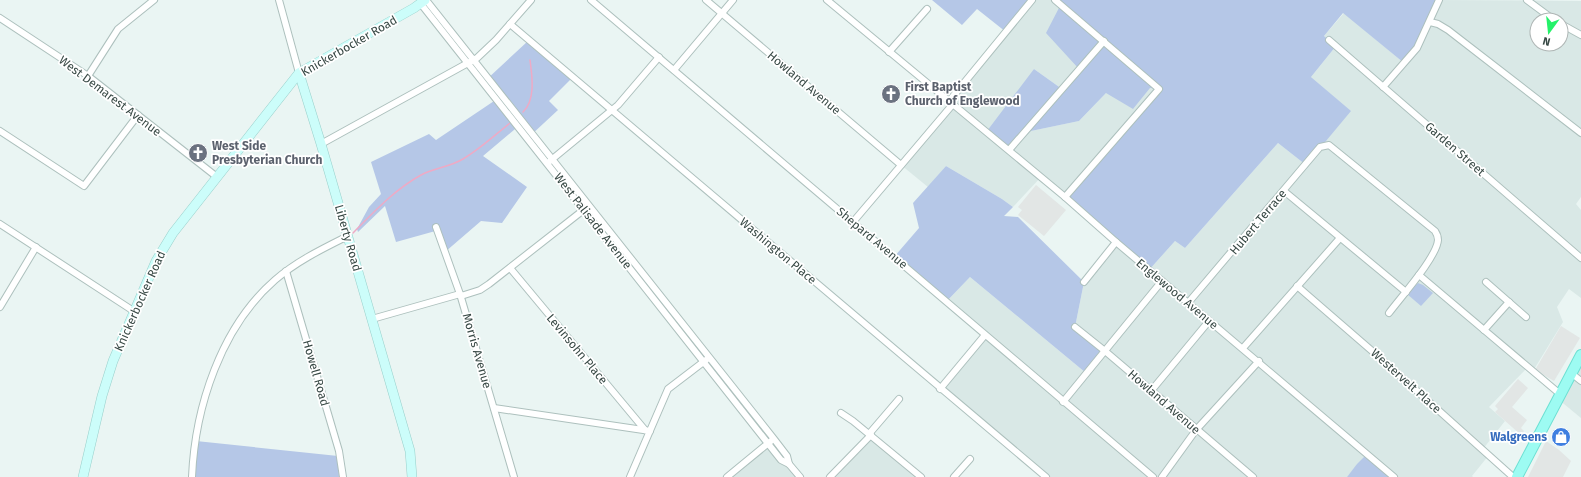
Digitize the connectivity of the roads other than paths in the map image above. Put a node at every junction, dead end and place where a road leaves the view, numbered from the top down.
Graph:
1 (154, 0) edge
2 (279, 0) edge
3 (531, 0) edge
4 (591, 0) edge
5 (706, 0) edge
6 (733, 0) edge
7 (1032, 0) edge
8 (1055, 0) edge
9 (1440, 0) edge
10 (1527, 0) edge
11 (423, 1) edge
12 (830, 1) edge
13 (927, 9) dead end
14 (1543, 12) edge
15 (722, 13) junction
16 (0, 18) edge
17 (1430, 22) junction
18 (510, 24) junction
19 (1569, 28) edge
20 (1581, 35) edge
21 (1329, 40) dead end
22 (1104, 41) junction
23 (889, 52) junction
24 (659, 57) junction
25 (471, 61) junction
26 (674, 70) junction
27 (299, 73) junction
28 (88, 76) junction
29 (1383, 86) junction
30 (952, 102) junction
31 (612, 110) junction
32 (138, 115) junction
33 (0, 131) edge
34 (1581, 133) edge
35 (321, 144) junction
36 (1009, 150) junction
37 (550, 161) junction
38 (901, 165) junction
39 (217, 177) junction
40 (1284, 191) junction
41 (1066, 197) junction
42 (586, 208) junction
43 (853, 222) junction
44 (0, 224) edge
45 (436, 227) dead end
46 (348, 236) junction
47 (1340, 238) junction
48 (1116, 242) junction
49 (36, 247) junction
50 (1581, 258) edge
51 (510, 268) junction
52 (286, 271) junction
53 (1419, 275) junction
54 (1162, 281) junction
55 (1084, 282) dead end
56 (1486, 282) dead end
57 (1297, 286) junction
58 (1406, 292) junction
59 (460, 295) junction
60 (1509, 302) junction
61 (1188, 303) junction
62 (0, 308) edge
63 (135, 312) junction
64 (1389, 313) dead end
65 (1526, 317) dead end
66 (372, 319) junction
67 (1209, 321) junction
68 (1075, 327) dead end
69 (1484, 330) junction
70 (985, 335) junction
71 (1243, 348) junction
72 (1105, 351) junction
73 (1581, 355) edge
74 (706, 360) junction
75 (1259, 361) junction
76 (1571, 373) junction
77 (1581, 381) edge
78 (940, 389) junction
79 (1151, 391) junction
80 (1560, 394) junction
81 (899, 398) dead end
82 (1063, 402) junction
83 (494, 408) junction
84 (841, 413) dead end
85 (648, 430) junction
86 (1196, 430) junction
87 (870, 435) junction
88 (774, 439) junction
89 (768, 443) junction
90 (970, 459) dead end
91 (789, 464) junction
92 (83, 477) edge
93 (192, 477) edge
94 (343, 477) edge
95 (412, 477) edge
96 (514, 477) edge
97 (630, 477) edge
98 (727, 477) edge
99 (800, 477) edge
100 (830, 477) edge
101 (921, 477) edge
102 (954, 477) edge
103 (1046, 477) edge
104 (1153, 477) edge
105 (1162, 477) edge
106 (1253, 477) edge
107 (1394, 477) edge
108 (1513, 477) edge
109 (1517, 477) edge

1 - 28 street
2 - 27 street, Liberty Road
3 - 18 street
4 - 24 street, Shepard Avenue
5 - 15 street, Howland Avenue
6 - 15 street
7 - 30 street
8 - 22 street
9 - 17 street
10 - 14 street
11 - 25 street, West Palisade Avenue
11 - 27 main road, Knickerbocker Road
12 - 23 street, Englewood Avenue
13 - 23 street
15 - 26 street
15 - 38 street, Howland Avenue
16 - 28 street, West Demarest Avenue
17 - 29 street
17 - 34 street
18 - 25 street
18 - 31 street, Washington Place
19 - 20 street
21 - 29 street, Garden Street
22 - 36 street
22 - 41 street
23 - 30 street, Englewood Avenue
24 - 26 street, Shepard Avenue
24 - 31 street
25 - 35 street
25 - 37 street, West Palisade Avenue
26 - 43 street, Shepard Avenue
27 - 35 main road, Liberty Road
27 - 39 main road, Knickerbocker Road
28 - 32 street, West Demarest Avenue
29 - 50 street, Garden Street
30 - 36 street, Englewood Avenue
30 - 38 street
31 - 37 street
31 - 78 street, Washington Place
32 - 33 street
32 - 39 street, West Demarest Avenue
35 - 46 main road, Liberty Road
36 - 41 street, Englewood Avenue
37 - 42 street, West Palisade Avenue
38 - 43 street
39 - 63 main road, Knickerbocker Road
40 - 47 street
40 - 53 street, Hubert Terrace
40 - 61 street, Hubert Terrace
41 - 48 street, Englewood Avenue
42 - 51 street
42 - 74 street, West Palisade Avenue
43 - 70 street, Shepard Avenue
44 - 49 street
45 - 59 street, Morris Avenue
46 - 52 street
46 - 66 main road, Liberty Road
47 - 57 street
47 - 58 street
48 - 54 street, Englewood Avenue
48 - 55 street
49 - 62 street
49 - 63 street
51 - 59 street
51 - 85 street, Levinsohn Place
52 - 93 street
52 - 94 street, Howell Road
53 - 58 street
53 - 69 street
54 - 61 street, Englewood Avenue
54 - 72 street
56 - 60 street
57 - 71 street
57 - 108 street, Westervelt Place
58 - 64 street
59 - 66 street
59 - 83 street, Morris Avenue
60 - 65 street
60 - 69 street
61 - 67 street, Englewood Avenue
63 - 92 main road, Knickerbocker Road
66 - 95 main road, Liberty Road
67 - 71 street, Englewood Avenue
67 - 79 street
68 - 72 street, Howland Avenue
69 - 80 street
70 - 78 street
70 - 82 street, Shepard Avenue
71 - 75 street, Englewood Avenue
72 - 79 street, Howland Avenue
72 - 82 street
73 - 76 main road
74 - 85 street
74 - 88 street, West Palisade Avenue
74 - 89 street, West Palisade Avenue
75 - 86 street
75 - 107 street, Englewood Avenue
76 - 77 street
76 - 80 main road
78 - 103 street, Washington Place
79 - 86 street, Howland Avenue
80 - 109 main road
81 - 87 street
82 - 104 street, Shepard Avenue
83 - 85 street
83 - 96 street, Morris Avenue
84 - 87 street
85 - 97 street
86 - 105 street
86 - 106 street, Howland Avenue
87 - 100 street
87 - 101 street
88 - 89 street
88 - 91 street, West Palisade Avenue
89 - 91 street, West Palisade Avenue
89 - 98 street
90 - 102 street
91 - 99 street

